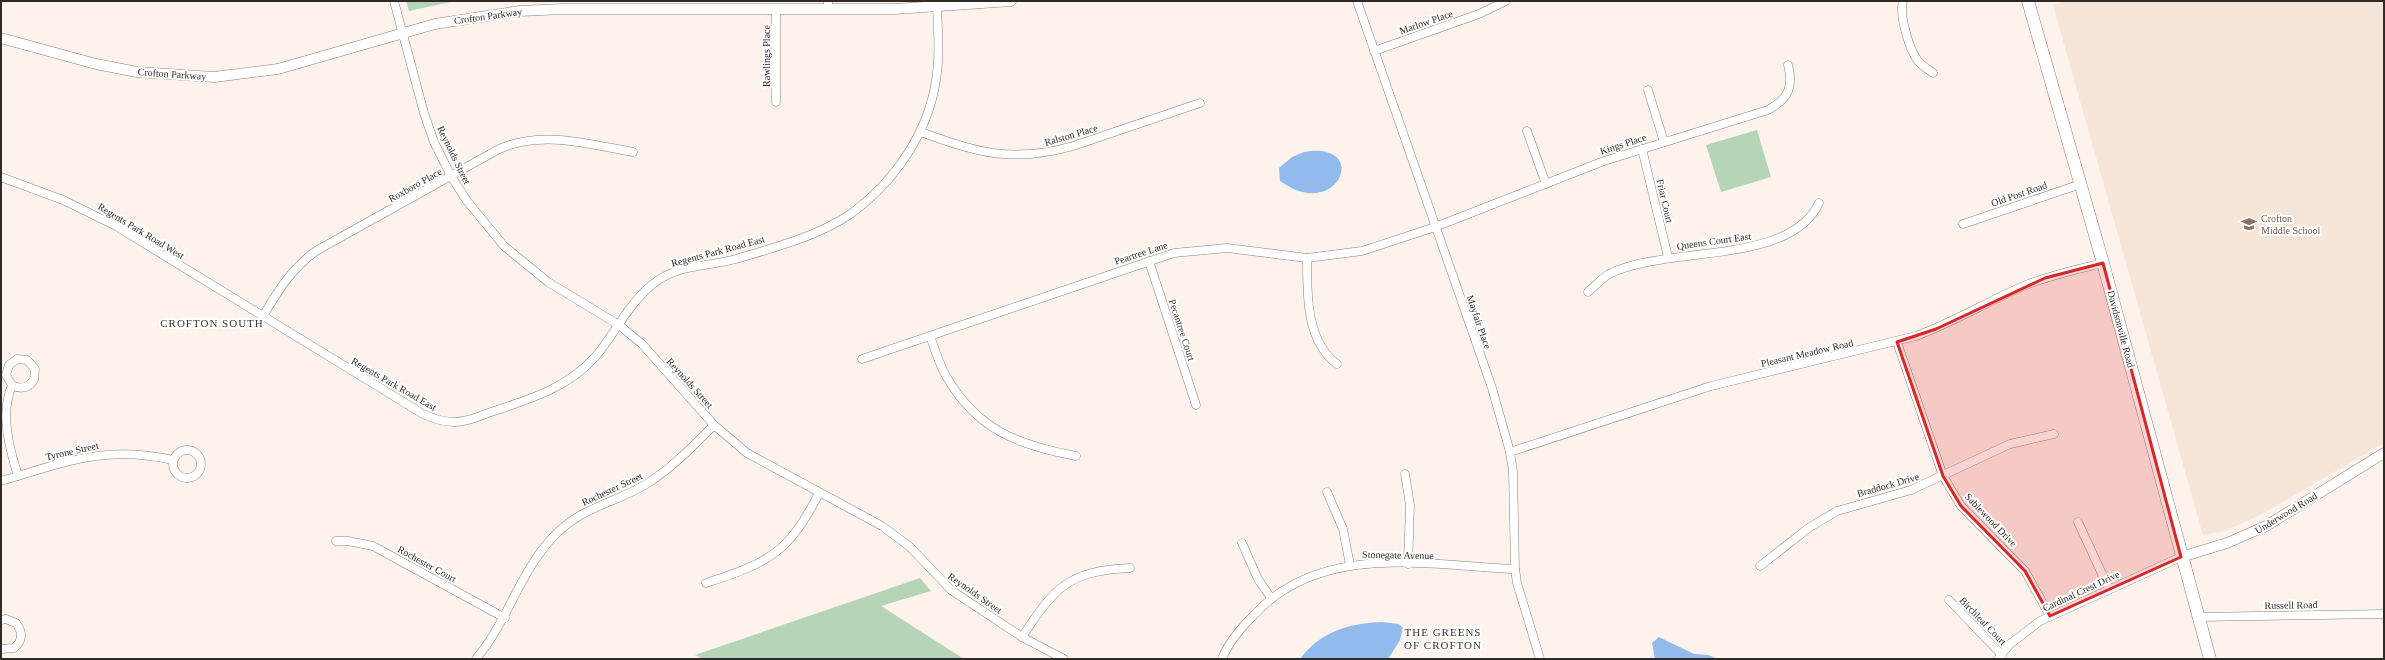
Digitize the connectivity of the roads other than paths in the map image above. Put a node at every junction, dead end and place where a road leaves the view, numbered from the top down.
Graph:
1 (394, 1) edge
2 (1011, 1) edge
3 (1357, 1) edge
4 (1506, 1) edge
5 (1903, 1) edge
6 (2028, 1) edge
7 (828, 5) edge
8 (937, 7) junction
9 (776, 9) junction
10 (403, 32) junction
11 (1, 38) edge
12 (1374, 51) junction
13 (1788, 65) dead end
14 (1933, 73) dead end
15 (1648, 90) dead end
16 (776, 102) dead end
17 (1200, 103) dead end
18 (1527, 131) dead end
19 (921, 132) junction
20 (1664, 142) junction
21 (1642, 149) junction
22 (633, 152) dead end
23 (451, 176) junction
24 (1, 177) edge
25 (1546, 184) junction
26 (2081, 184) junction
27 (1819, 202) dead end
28 (1963, 224) dead end
29 (1435, 227) junction
30 (1668, 257) junction
31 (1307, 258) junction
32 (1149, 261) junction
33 (2103, 263) junction
34 (1588, 292) dead end
35 (263, 316) junction
36 (619, 325) junction
37 (930, 336) junction
38 (1897, 342) junction
39 (862, 359) dead end
40 (1337, 364) dead end
41 (12, 386) dead end
42 (1196, 405) dead end
43 (714, 425) junction
44 (2054, 434) dead end
45 (1510, 452) junction
46 (2384, 453) edge
47 (1076, 456) dead end
48 (173, 460) dead end
49 (1405, 474) dead end
50 (18, 476) junction
51 (1943, 476) junction
52 (1, 481) edge
53 (1327, 492) dead end
54 (819, 493) junction
55 (2078, 522) dead end
56 (336, 541) dead end
57 (1242, 543) dead end
58 (2181, 557) junction
59 (1408, 564) junction
60 (1350, 565) junction
61 (1760, 566) dead end
62 (1130, 568) dead end
63 (1515, 569) junction
64 (706, 583) dead end
65 (2108, 589) junction
66 (1271, 598) junction
67 (1949, 600) dead end
68 (2384, 614) edge
69 (2050, 616) junction
70 (2198, 617) junction
71 (505, 618) junction
72 (1, 620) edge
73 (1022, 637) junction
74 (4, 650) edge
75 (2000, 657) edge
76 (8, 659) edge
77 (476, 659) edge
78 (1064, 659) edge
79 (1222, 659) edge
80 (1540, 659) edge
81 (2210, 659) edge

1 - 10 street, Reynolds Street
2 - 8 street, Crofton Parkway
3 - 12 street, Mayfair Place
4 - 12 street, Marlow Place
5 - 14 street
6 - 26 main road, Davidsonville Road
7 - 8 street, Crofton Parkway
7 - 9 street, Crofton Parkway
8 - 19 street, Regents Park Road East
9 - 10 street, Crofton Parkway
9 - 16 street, Rawlings Place
10 - 11 street, Crofton Parkway
10 - 23 street, Reynolds Street
12 - 29 street, Mayfair Place
13 - 20 street, Kings Place
15 - 20 street
17 - 19 street, Ralston Place
18 - 25 street
19 - 36 street, Regents Park Road East
20 - 21 street, Kings Place
21 - 25 street, Kings Place
21 - 30 street, Friar Court
22 - 23 street, Roxboro Place
23 - 35 street, Roxboro Place
23 - 36 street, Reynolds Street
24 - 35 street, Regents Park Road West
25 - 29 street, Kings Place
26 - 28 street, Old Post Road
26 - 33 main road, Davidsonville Road
27 - 30 street, Queens Court East
29 - 31 street, Peartree Lane
29 - 45 street, Mayfair Place
30 - 34 street, Queens Court East
31 - 32 street, Peartree Lane
31 - 40 street
32 - 37 street, Peartree Lane
32 - 42 street, Pecantree Court
33 - 38 street, Pleasant Meadow Road
33 - 58 main road, Davidsonville Road
35 - 36 street, Regents Park Road East
36 - 43 street, Reynolds Street
37 - 39 street, Peartree Lane
37 - 47 street
38 - 45 street, Pleasant Meadow Road
38 - 51 street, Sablewood Drive
41 - 50 street
43 - 54 street, Reynolds Street
43 - 71 street, Rochester Street
44 - 51 street, Braddock Drive
45 - 63 street, Mayfair Place
46 - 58 street, Underwood Road
48 - 50 street, Tyrone Street
49 - 59 street
50 - 52 street, Tyrone Street
51 - 61 street, Braddock Drive
51 - 69 street, Sablewood Drive
53 - 60 street
54 - 64 street
54 - 73 street, Reynolds Street
55 - 65 street
56 - 71 street, Rochester Court
57 - 66 street
58 - 65 street, Cardinal Crest Drive
58 - 70 main road, Davidsonville Road
59 - 60 street, Stonegate Avenue
59 - 63 street, Stonegate Avenue
60 - 66 street, Stonegate Avenue
62 - 73 street
63 - 80 street, Mayfair Place
65 - 69 street, Cardinal Crest Drive
66 - 79 street, Stonegate Avenue
67 - 75 street, Birchleaf Court
68 - 70 street, Russell Road
69 - 75 street, Cardinal Crest Drive
70 - 81 main road, Davidsonville Road
71 - 77 street, Rochester Street
72 - 74 street
73 - 78 street, Reynolds Street
74 - 76 street

